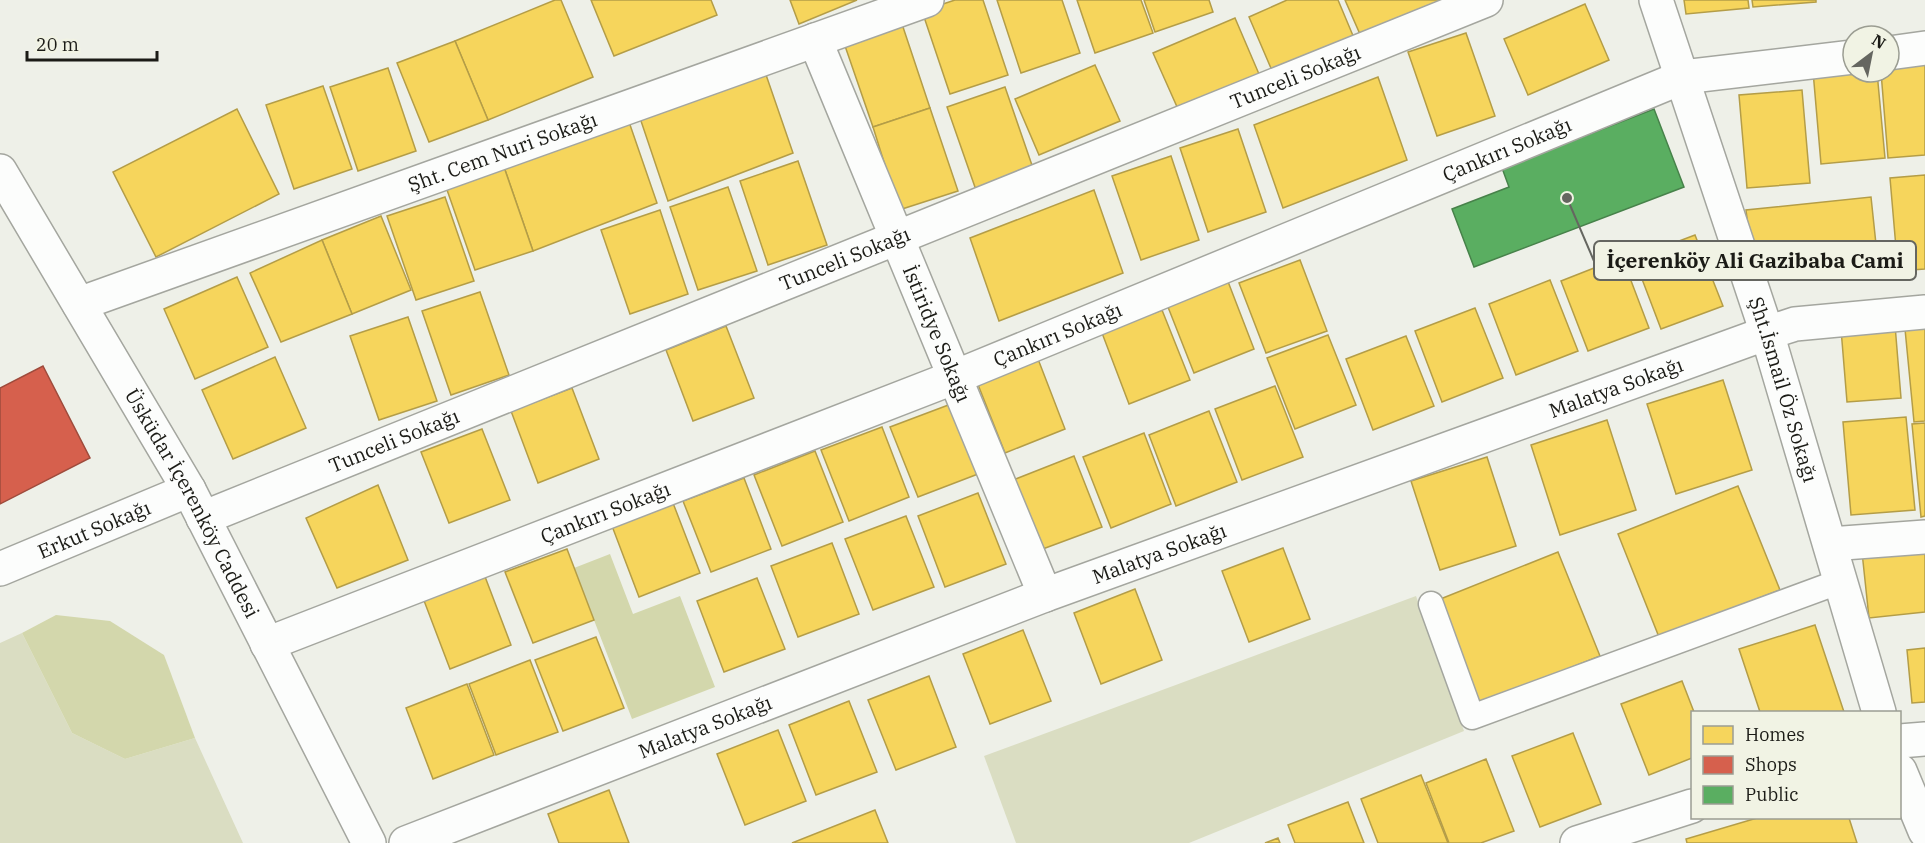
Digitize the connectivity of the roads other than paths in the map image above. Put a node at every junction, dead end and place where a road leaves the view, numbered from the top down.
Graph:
1 (927, 0) edge
2 (1486, 0) edge
3 (1656, 0) edge
4 (815, 40) junction
5 (1925, 48) edge
6 (1901, 51) edge
7 (1841, 58) edge
8 (1683, 77) junction
9 (0, 171) edge
10 (897, 237) junction
11 (79, 304) junction
12 (1925, 312) edge
13 (1767, 333) junction
14 (955, 377) junction
15 (196, 504) junction
16 (1925, 537) edge
17 (1830, 544) junction
18 (0, 569) edge
19 (1841, 582) junction
20 (1045, 595) junction
21 (1431, 604) dead end
22 (267, 644) junction
23 (1879, 711) edge
24 (1925, 739) edge
25 (1901, 741) edge
26 (1901, 776) edge
27 (1691, 806) edge
28 (1925, 831) edge
29 (369, 843) edge
30 (406, 843) edge
31 (1577, 843) edge

1 - 4 street, Şht. Cem Nuri Sokağı
2 - 10 street, Tunceli Sokağı
3 - 8 street, Şht.İsmail Öz Sokağı
4 - 10 street, İstiridye Sokağı
4 - 11 street, Şht. Cem Nuri Sokağı
5 - 6 street
7 - 8 street, Çankırı Sokağı
8 - 13 street, Şht.İsmail Öz Sokağı
8 - 14 street, Çankırı Sokağı
9 - 11 street, Üsküdar İçerenköy Caddesi
10 - 14 street, İstiridye Sokağı
10 - 15 street, Tunceli Sokağı
11 - 15 street, Üsküdar İçerenköy Caddesi
12 - 13 street, Malatya Sokağı
13 - 17 street, Şht.İsmail Öz Sokağı
13 - 20 street, Malatya Sokağı
14 - 20 street, İstiridye Sokağı
14 - 22 street, Çankırı Sokağı
15 - 18 street, Erkut Sokağı
15 - 22 street, Üsküdar İçerenköy Caddesi
16 - 17 street
17 - 19 street, Şht.İsmail Öz Sokağı
19 - 21 lane
19 - 23 street, Şht.İsmail Öz Sokağı
20 - 30 street, Malatya Sokağı
22 - 29 street, Üsküdar İçerenköy Caddesi
24 - 25 street
26 - 28 street
27 - 31 street

